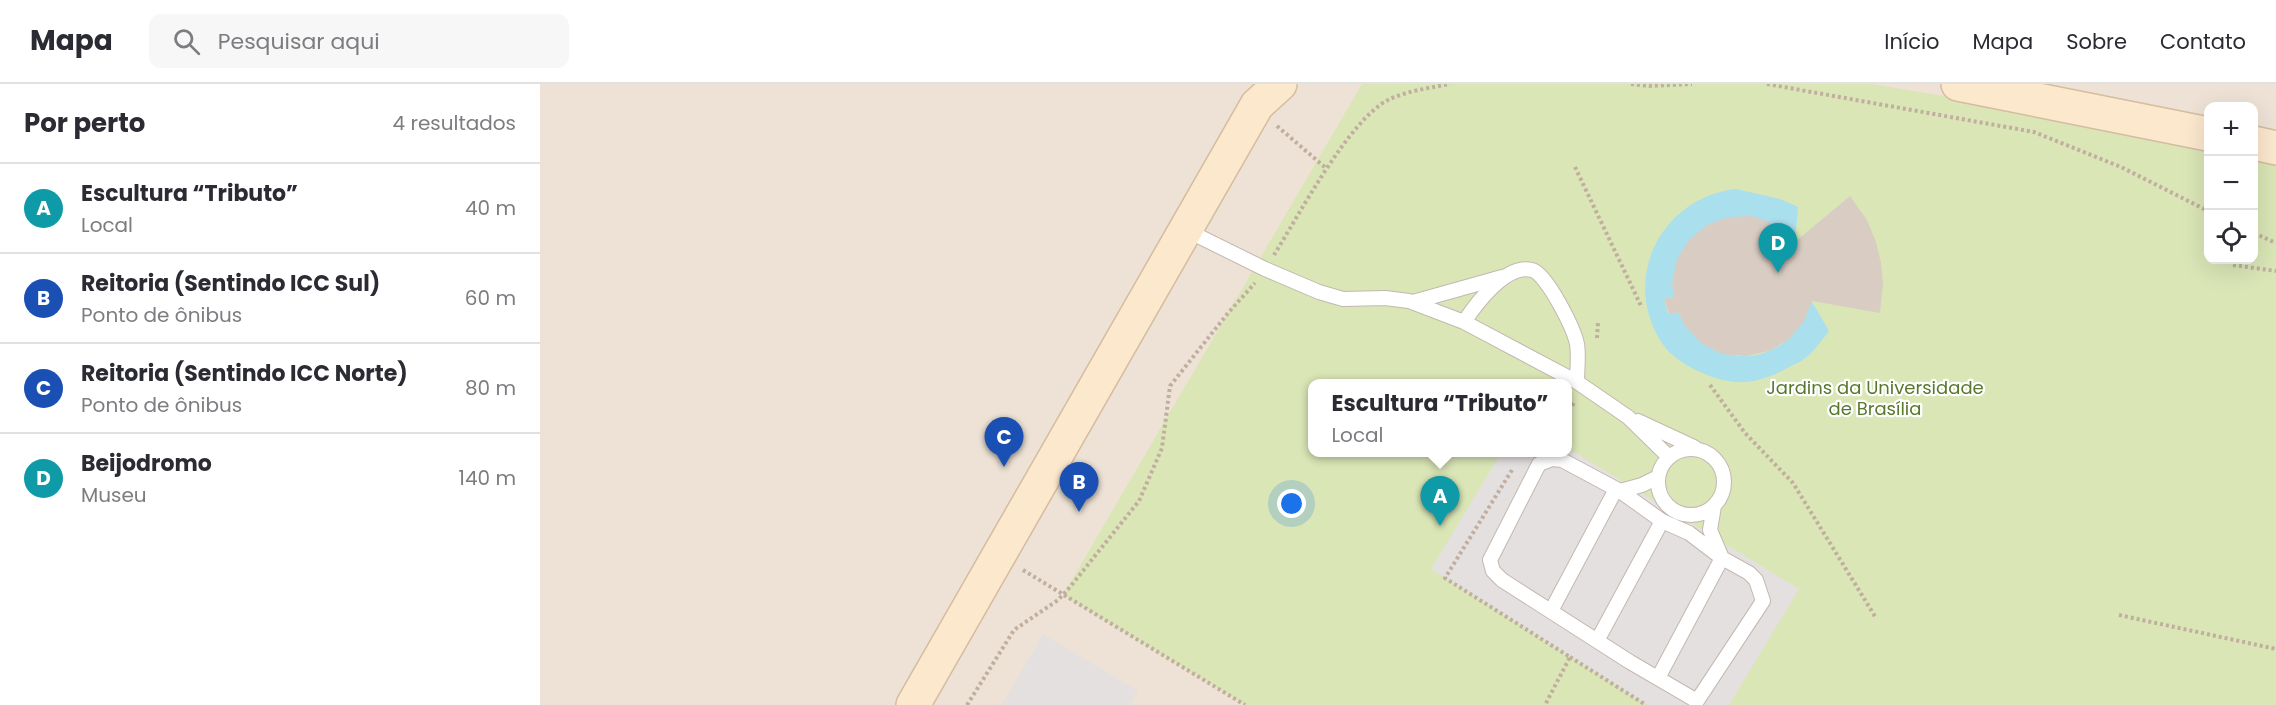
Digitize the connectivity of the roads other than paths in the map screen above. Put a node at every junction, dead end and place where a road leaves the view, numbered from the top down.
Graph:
1 (1958, 84) edge
2 (1267, 99) edge
3 (2204, 133) edge
4 (2258, 144) edge
5 (2276, 148) edge
6 (1186, 230) junction
7 (1506, 276) junction
8 (1413, 302) junction
9 (1464, 322) junction
10 (1571, 379) edge
11 (1572, 379) edge
12 (1577, 382) junction
13 (1628, 417) junction
14 (1704, 452) junction
15 (1669, 457) junction
16 (1658, 477) junction
17 (1618, 490) junction
18 (1714, 506) junction
19 (1662, 521) junction
20 (1722, 558) junction
21 (1551, 611) junction
22 (1597, 641) junction
23 (1658, 678) junction
24 (1695, 703) edge
25 (913, 705) edge

1 - 3 street
2 - 6 street
4 - 5 street
6 - 8 lane
6 - 25 street
7 - 8 lane
7 - 9 lane
7 - 12 lane
8 - 9 lane
9 - 10 lane
11 - 12 lane
12 - 13 lane
13 - 14 lane
13 - 15 lane
14 - 15 lane
14 - 18 lane
15 - 16 lane
16 - 17 lane
16 - 18 lane
17 - 19 lane
17 - 21 lane
17 - 21 lane
18 - 20 lane
19 - 20 lane
19 - 22 lane
20 - 23 lane
20 - 24 lane
21 - 22 lane
22 - 23 lane
23 - 24 lane

